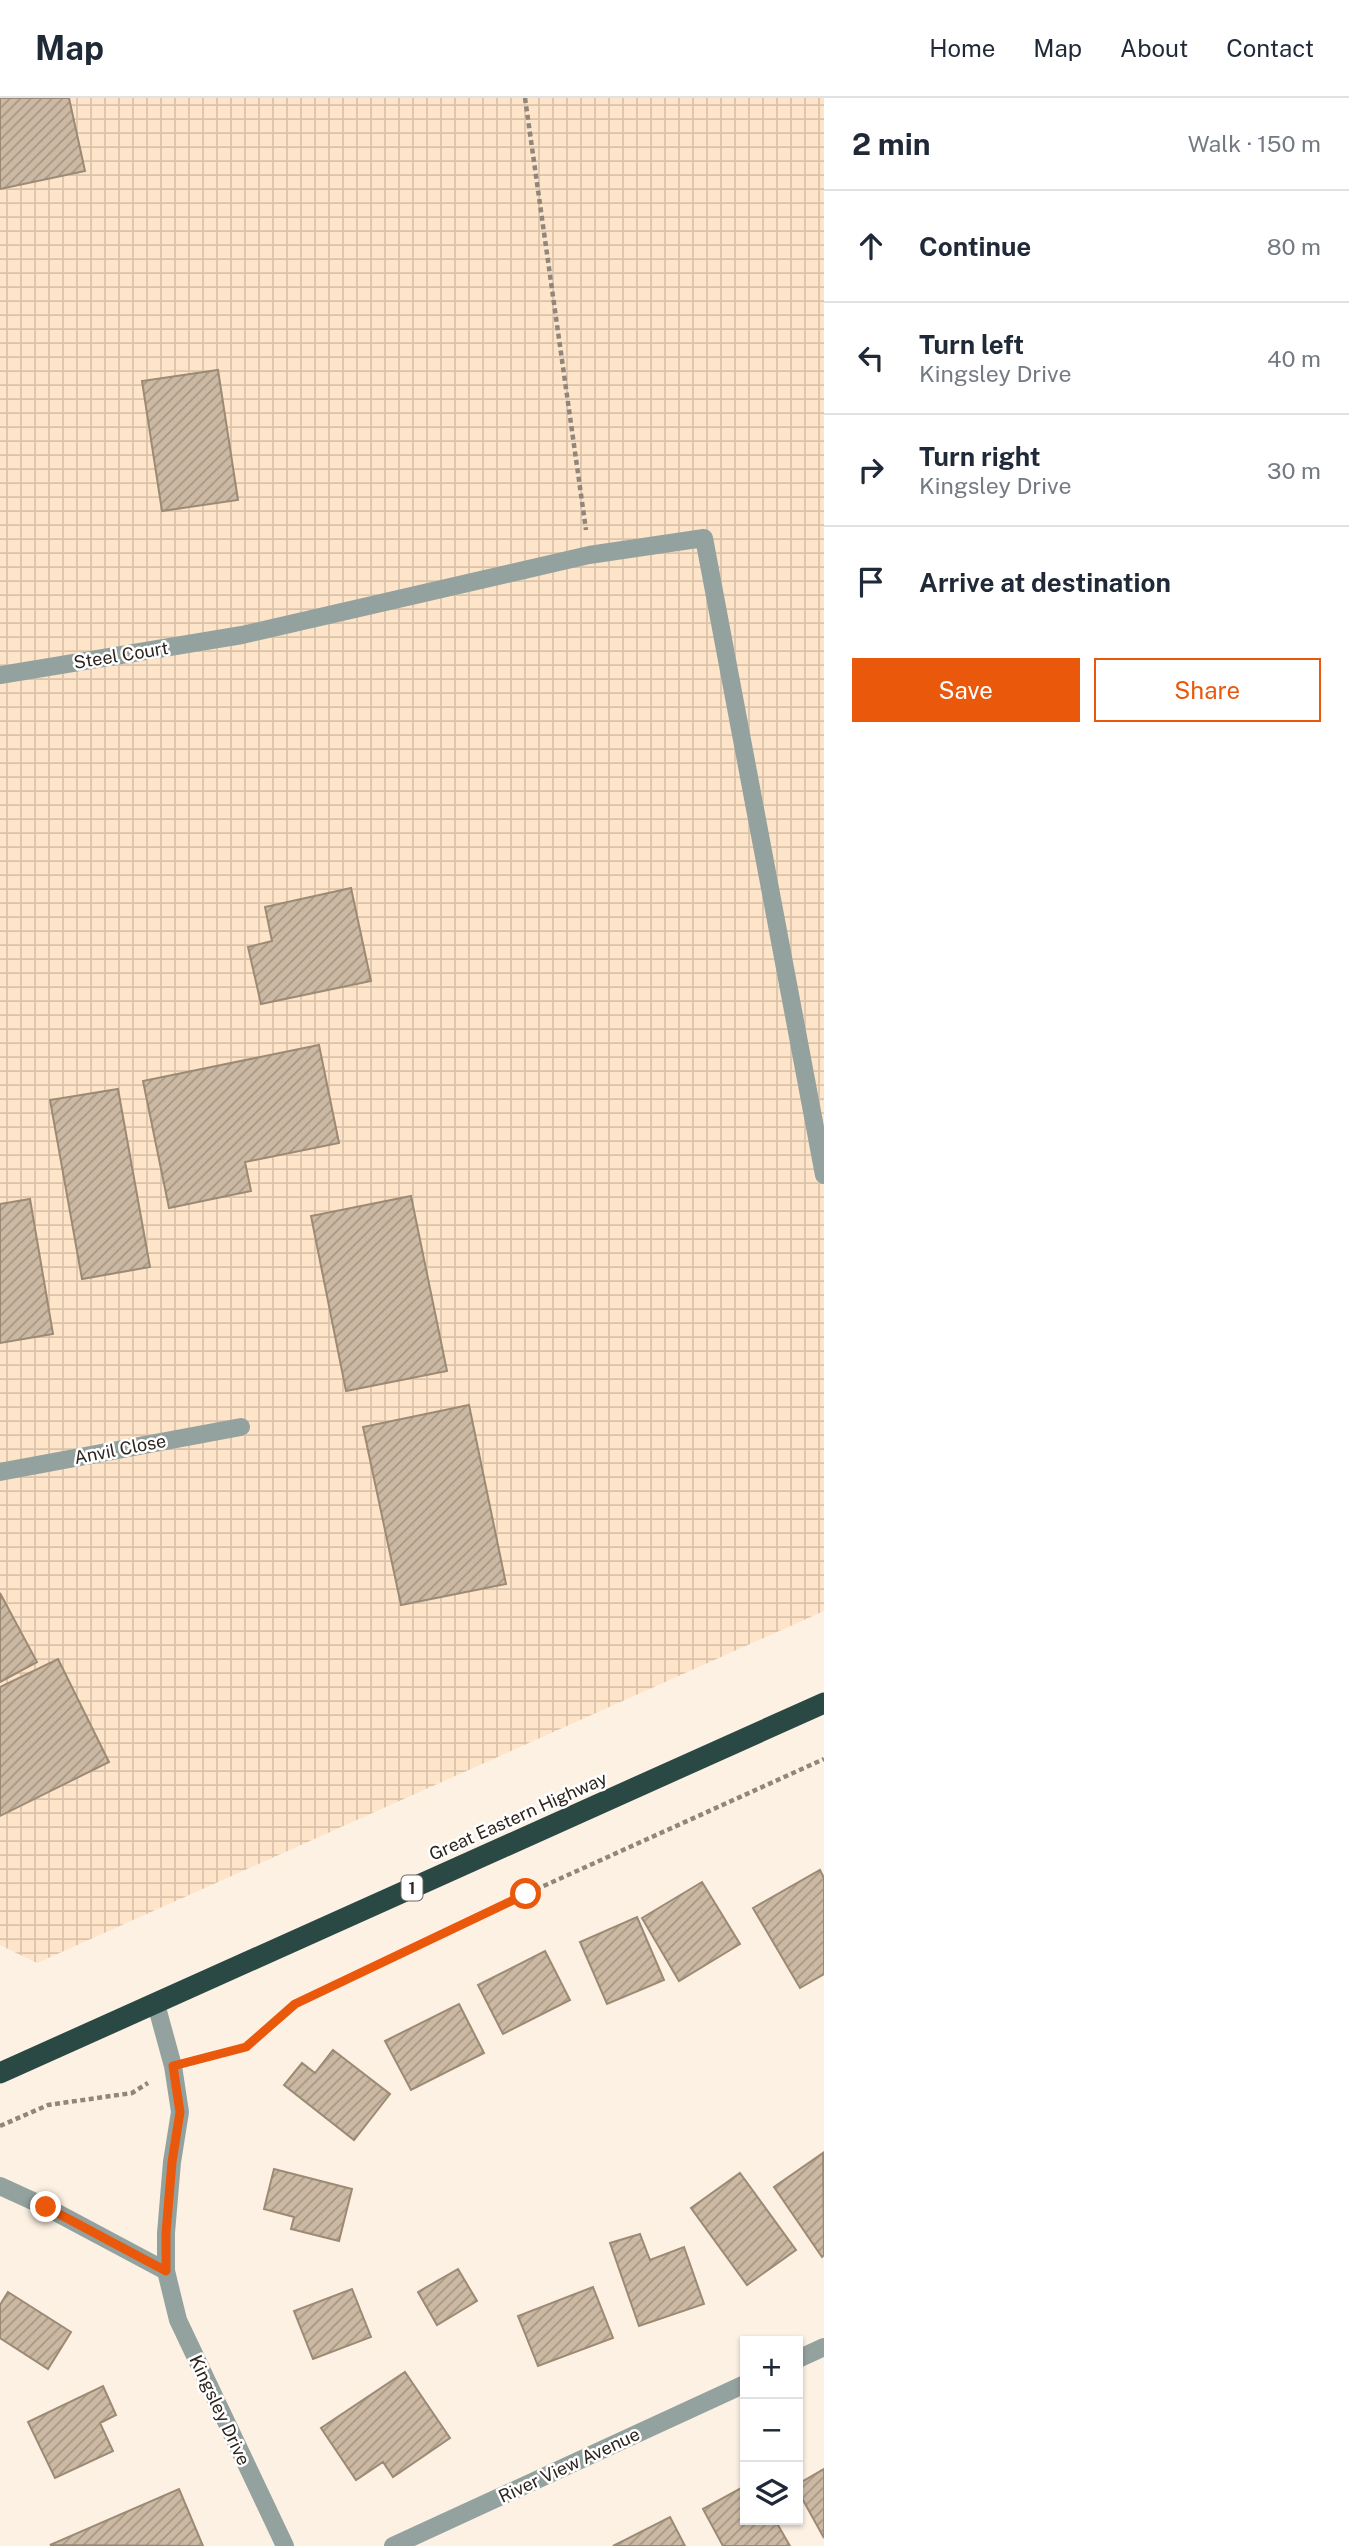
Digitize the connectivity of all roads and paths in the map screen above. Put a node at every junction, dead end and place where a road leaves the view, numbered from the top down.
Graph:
1 (525, 98) edge
2 (589, 555) junction
3 (0, 675) edge
4 (824, 1175) edge
5 (241, 1427) dead end
6 (0, 1472) edge
7 (824, 1703) edge
8 (824, 1759) edge
9 (156, 2004) junction
10 (173, 2066) junction
11 (0, 2073) edge
12 (0, 2126) edge
13 (0, 2186) edge
14 (166, 2271) junction
15 (824, 2347) edge
16 (803, 2357) edge
17 (740, 2386) edge
18 (285, 2546) edge
19 (393, 2546) edge

1 - 2 path
2 - 3 street, Steel Court
2 - 4 street, Steel Court
5 - 6 street, Anvil Close
7 - 9 highway, Great Eastern Highway / 1
8 - 10 path
9 - 10 street, Kingsley Drive
9 - 11 highway, Great Eastern Highway / 1
10 - 12 path
10 - 14 street, Kingsley Drive
13 - 14 street
14 - 18 street, Kingsley Drive
15 - 16 street
17 - 19 street, River View Avenue

